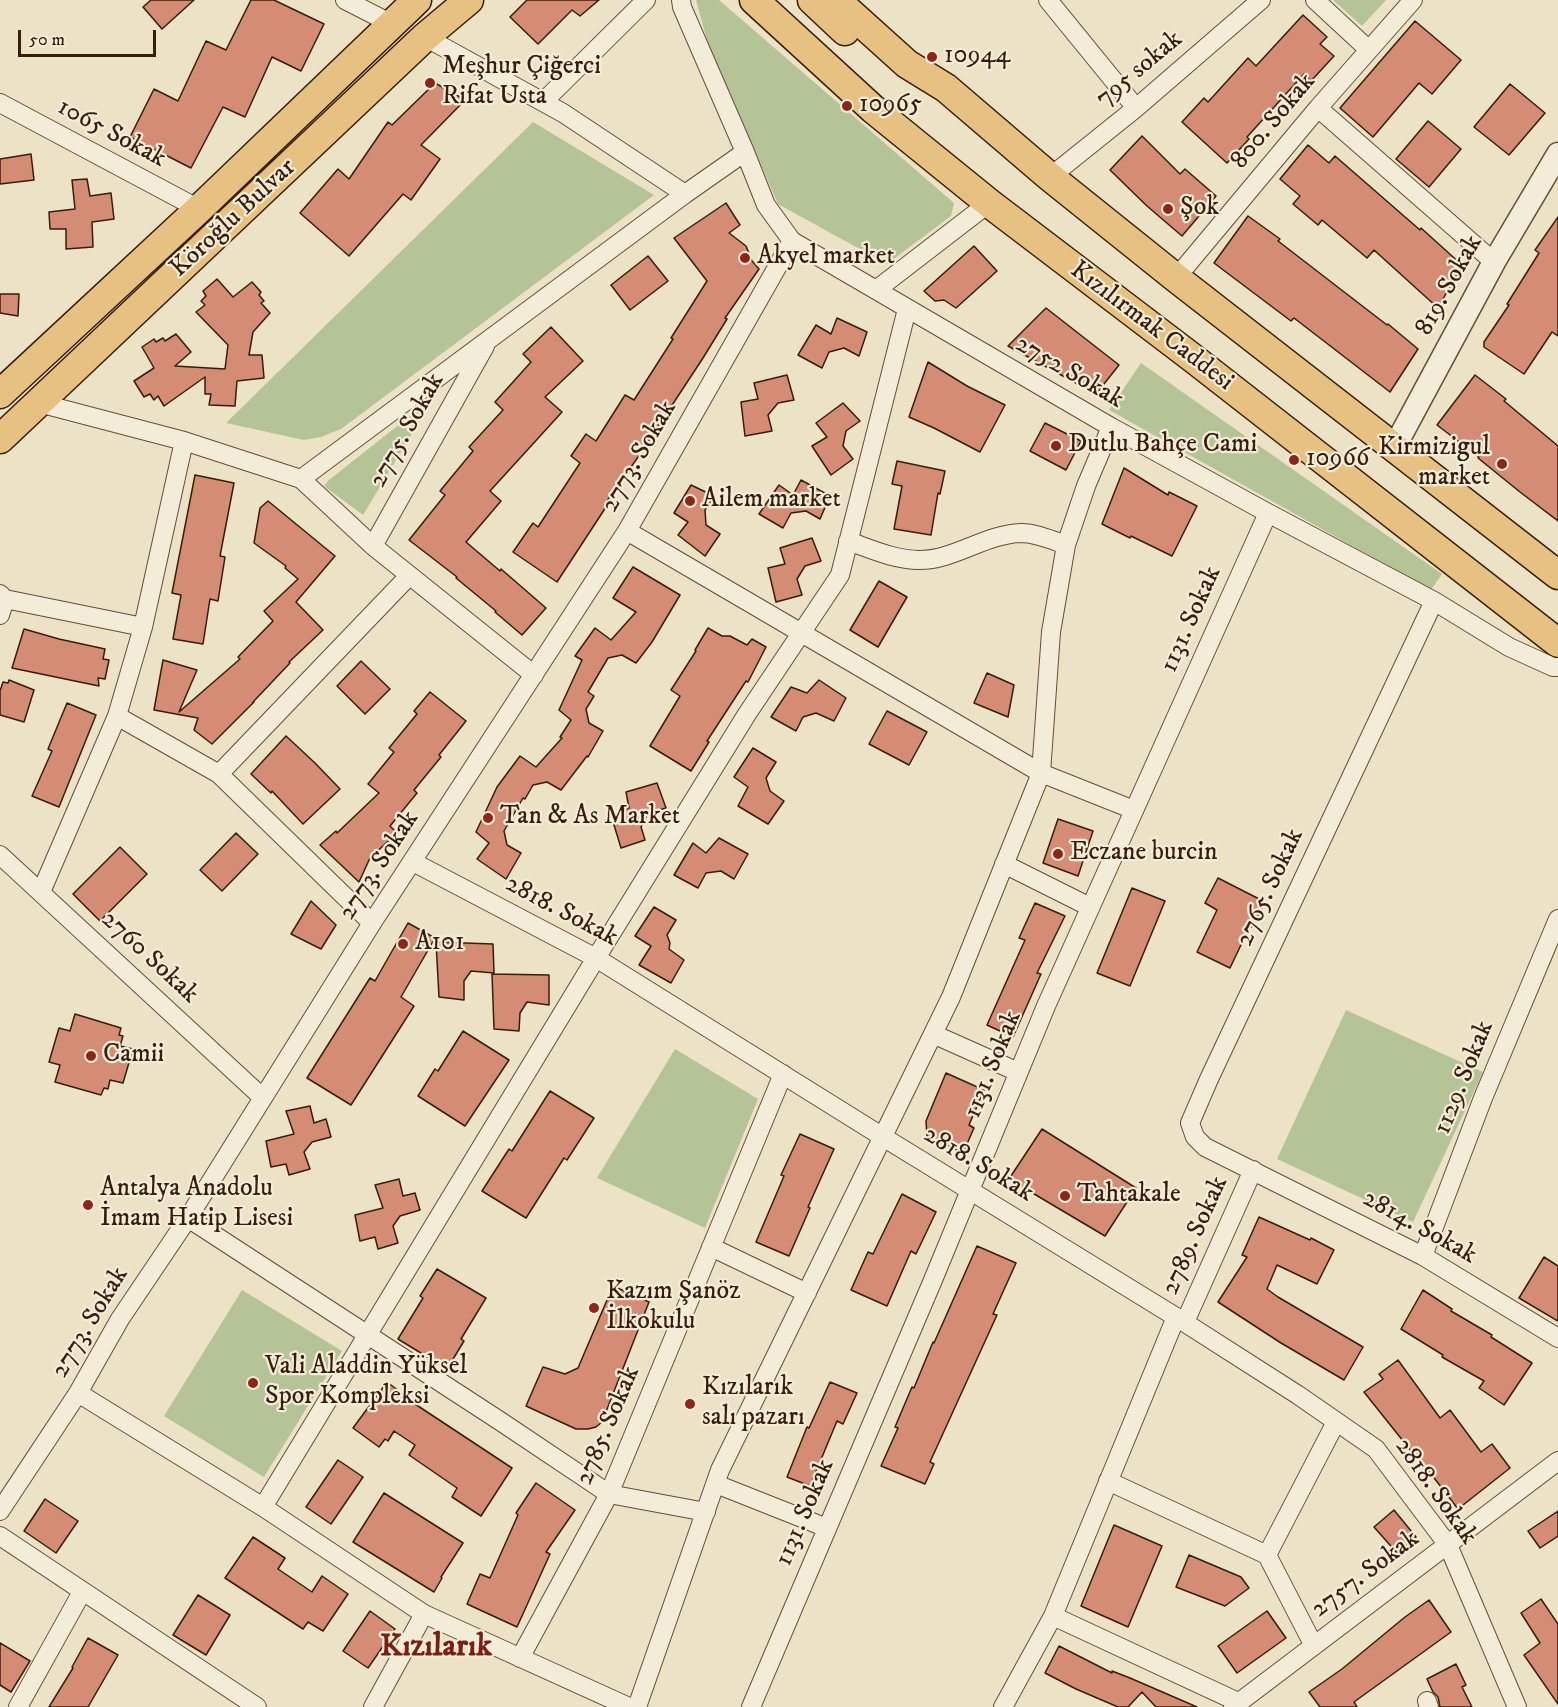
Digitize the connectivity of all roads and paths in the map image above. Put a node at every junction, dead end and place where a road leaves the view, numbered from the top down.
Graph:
1 (345, 0) edge
2 (417, 0) edge
3 (469, 0) edge
4 (646, 0) edge
5 (681, 0) edge
6 (754, 0) edge
7 (812, 0) edge
8 (837, 0) edge
9 (1048, 0) edge
10 (1261, 0) edge
11 (1315, 0) edge
12 (1413, 0) edge
13 (392, 24) junction
14 (425, 38) junction
15 (1369, 50) junction
16 (946, 87) junction
17 (543, 102) junction
18 (0, 104) edge
19 (1136, 108) junction
20 (1318, 108) junction
21 (745, 152) junction
22 (1558, 154) edge
23 (1050, 177) junction
24 (685, 194) junction
25 (989, 203) junction
26 (199, 209) junction
27 (792, 242) junction
28 (1494, 262) junction
29 (1176, 278) junction
30 (876, 290) junction
31 (907, 309) junction
32 (488, 340) junction
33 (0, 394) edge
34 (39, 403) junction
35 (1111, 427) junction
36 (0, 439) edge
37 (184, 441) junction
38 (1394, 448) junction
39 (301, 479) junction
40 (1268, 513) junction
41 (627, 531) junction
42 (848, 541) junction
43 (1066, 545) junction
44 (373, 546) junction
45 (1558, 575) edge
46 (410, 576) junction
47 (1434, 601) junction
48 (2, 603) edge
49 (143, 627) junction
50 (800, 633) junction
51 (1558, 643) edge
52 (1558, 667) edge
53 (534, 675) junction
54 (117, 716) junction
55 (1041, 773) junction
56 (219, 774) junction
57 (1134, 810) junction
58 (0, 855) edge
59 (413, 862) junction
60 (1004, 864) junction
61 (41, 892) junction
62 (1090, 907) junction
63 (1558, 919) edge
64 (372, 923) junction
65 (596, 958) junction
66 (933, 1034) junction
67 (1018, 1072) junction
68 (783, 1074) junction
69 (263, 1098) junction
70 (883, 1137) junction
71 (1253, 1170) junction
72 (970, 1190) junction
73 (188, 1218) junction
74 (711, 1247) junction
75 (1423, 1256) junction
76 (807, 1293) junction
77 (1180, 1319) junction
78 (367, 1335) junction
79 (1558, 1338) edge
80 (78, 1393) junction
81 (1336, 1422) junction
82 (1558, 1461) edge
83 (1108, 1481) junction
84 (716, 1484) junction
85 (609, 1494) junction
86 (263, 1507) junction
87 (0, 1511) edge
88 (706, 1512) junction
89 (827, 1528) junction
90 (0, 1536) edge
91 (1448, 1545) junction
92 (1266, 1555) junction
93 (82, 1592) junction
94 (424, 1614) junction
95 (1053, 1616) junction
96 (1314, 1646) junction
97 (520, 1658) junction
98 (1257, 1698) edge
99 (1236, 1705) edge
100 (18, 1707) edge
101 (257, 1707) edge
102 (373, 1707) edge
103 (629, 1707) edge
104 (637, 1707) edge
105 (750, 1707) edge
106 (1003, 1707) edge
107 (1517, 1707) edge

1 - 13 street
2 - 13 main road, Köroğlu Bulvar
3 - 14 main road, Köroğlu Bulvar
4 - 17 street
5 - 21 street, 2752 Sokak
6 - 25 main road, Kızılırmak Caddesi
7 - 16 main road
8 - 16 main road, Kızılırmak Caddesi
9 - 19 street
10 - 19 street, 795 sokak
11 - 15 street
12 - 15 street, 800. Sokak
13 - 26 main road, Köroğlu Bulvar
14 - 17 street
14 - 34 main road, Köroğlu Bulvar
15 - 20 street, 800. Sokak
16 - 23 main road, Kızılırmak Caddesi
17 - 24 street
18 - 26 street, 1065 Sokak
19 - 23 street, 795 sokak
20 - 28 street
20 - 29 street, 800. Sokak
21 - 24 street
21 - 27 street, 2752 Sokak
22 - 28 street, 819. Sokak
23 - 29 main road, Kızılırmak Caddesi
24 - 32 street
25 - 30 street
25 - 51 main road, Kızılırmak Caddesi
26 - 33 main road, Köroğlu Bulvar
27 - 30 street, 2752 Sokak
27 - 41 street, 2773. Sokak
28 - 38 street, 819. Sokak
29 - 38 main road, Kızılırmak Caddesi
30 - 31 street, 2752 Sokak
31 - 35 street, 2752 Sokak
31 - 42 street
32 - 39 street
32 - 44 street, 2775. Sokak
34 - 36 main road, Köroğlu Bulvar
34 - 37 street
35 - 40 street, 2752 Sokak
35 - 43 street
37 - 39 street
37 - 49 street
38 - 45 main road, Kızılırmak Caddesi
39 - 44 street
40 - 47 street, 2752 Sokak
40 - 57 street, 1131. Sokak
41 - 50 street
41 - 53 street, 2773. Sokak
42 - 43 street
42 - 50 street
43 - 55 street
44 - 46 street
46 - 53 street
46 - 56 street
47 - 52 street, 2752 Sokak
47 - 71 street, 2765. Sokak
48 - 49 street
49 - 54 street
50 - 55 street
50 - 65 street
53 - 59 street, 2773. Sokak
54 - 56 street
54 - 61 street
55 - 57 street
55 - 60 street
56 - 64 street
57 - 62 street, 1131. Sokak
58 - 61 street, 2760 Sokak
59 - 64 street, 2773. Sokak
59 - 65 street, 2818. Sokak
60 - 62 street
60 - 66 street
61 - 69 street, 2760 Sokak
62 - 67 street, 1131. Sokak
63 - 75 street, 1129. Sokak
64 - 69 street, 2773. Sokak
65 - 68 street, 2818. Sokak
65 - 78 street
66 - 67 street
66 - 70 street
67 - 72 street, 1131. Sokak
68 - 70 street, 2818. Sokak
68 - 74 street, 2785. Sokak
69 - 73 street, 2773. Sokak
70 - 72 street, 2818. Sokak
70 - 76 street
71 - 75 street, 2814. Sokak
71 - 77 street, 2789. Sokak
72 - 77 street, 2818. Sokak
72 - 89 street, 1131. Sokak
73 - 78 street
73 - 80 street, 2773. Sokak
74 - 76 street
74 - 85 street, 2785. Sokak
75 - 79 street, 2814. Sokak
76 - 84 street
77 - 81 street, 2818. Sokak
77 - 83 street, 2789. Sokak
78 - 85 street
78 - 86 street
80 - 86 street
80 - 87 street, 2773. Sokak
81 - 91 street, 2818. Sokak
81 - 92 street
82 - 91 street, 2757. Sokak
83 - 92 street
83 - 95 street, 2789. Sokak
84 - 88 street
84 - 89 street
85 - 88 street
85 - 97 street, 2785. Sokak
86 - 94 street
88 - 104 street
89 - 105 street, 1131. Sokak
90 - 93 street
91 - 96 street, 2757. Sokak
91 - 107 street, 2818. Sokak
92 - 96 street
93 - 100 street
93 - 101 street
94 - 97 street
94 - 102 street
95 - 99 street
95 - 106 street, 2789. Sokak
96 - 98 street, 2757. Sokak
97 - 103 street
98 - 99 street, 2757. Sokak

